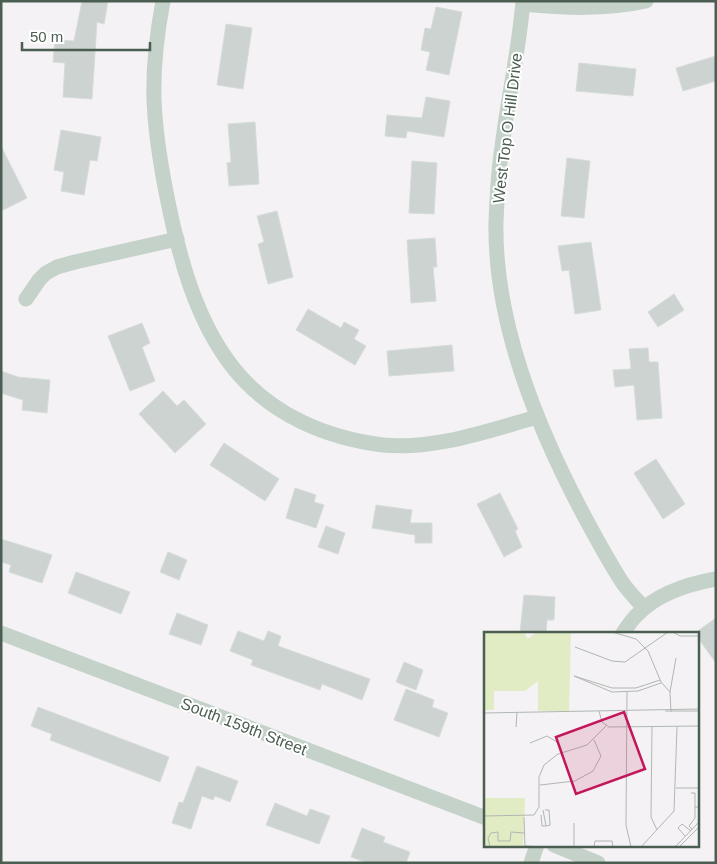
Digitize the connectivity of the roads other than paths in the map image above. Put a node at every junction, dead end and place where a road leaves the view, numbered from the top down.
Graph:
1 (163, 1) edge
2 (646, 1) edge
3 (523, 2) edge
4 (177, 239) junction
5 (26, 299) dead end
6 (537, 416) junction
7 (716, 579) edge
8 (644, 608) junction
9 (624, 632) edge
10 (1, 633) edge
11 (484, 817) edge
12 (537, 846) edge
13 (556, 846) edge
14 (531, 863) edge
15 (598, 863) edge

1 - 4 street
2 - 3 street
3 - 6 street, West Top O Hill Drive
4 - 5 street
4 - 6 street
6 - 8 street, West Top O Hill Drive
7 - 8 street
8 - 9 street
10 - 11 street, South 159th Street
12 - 14 street
13 - 15 street

